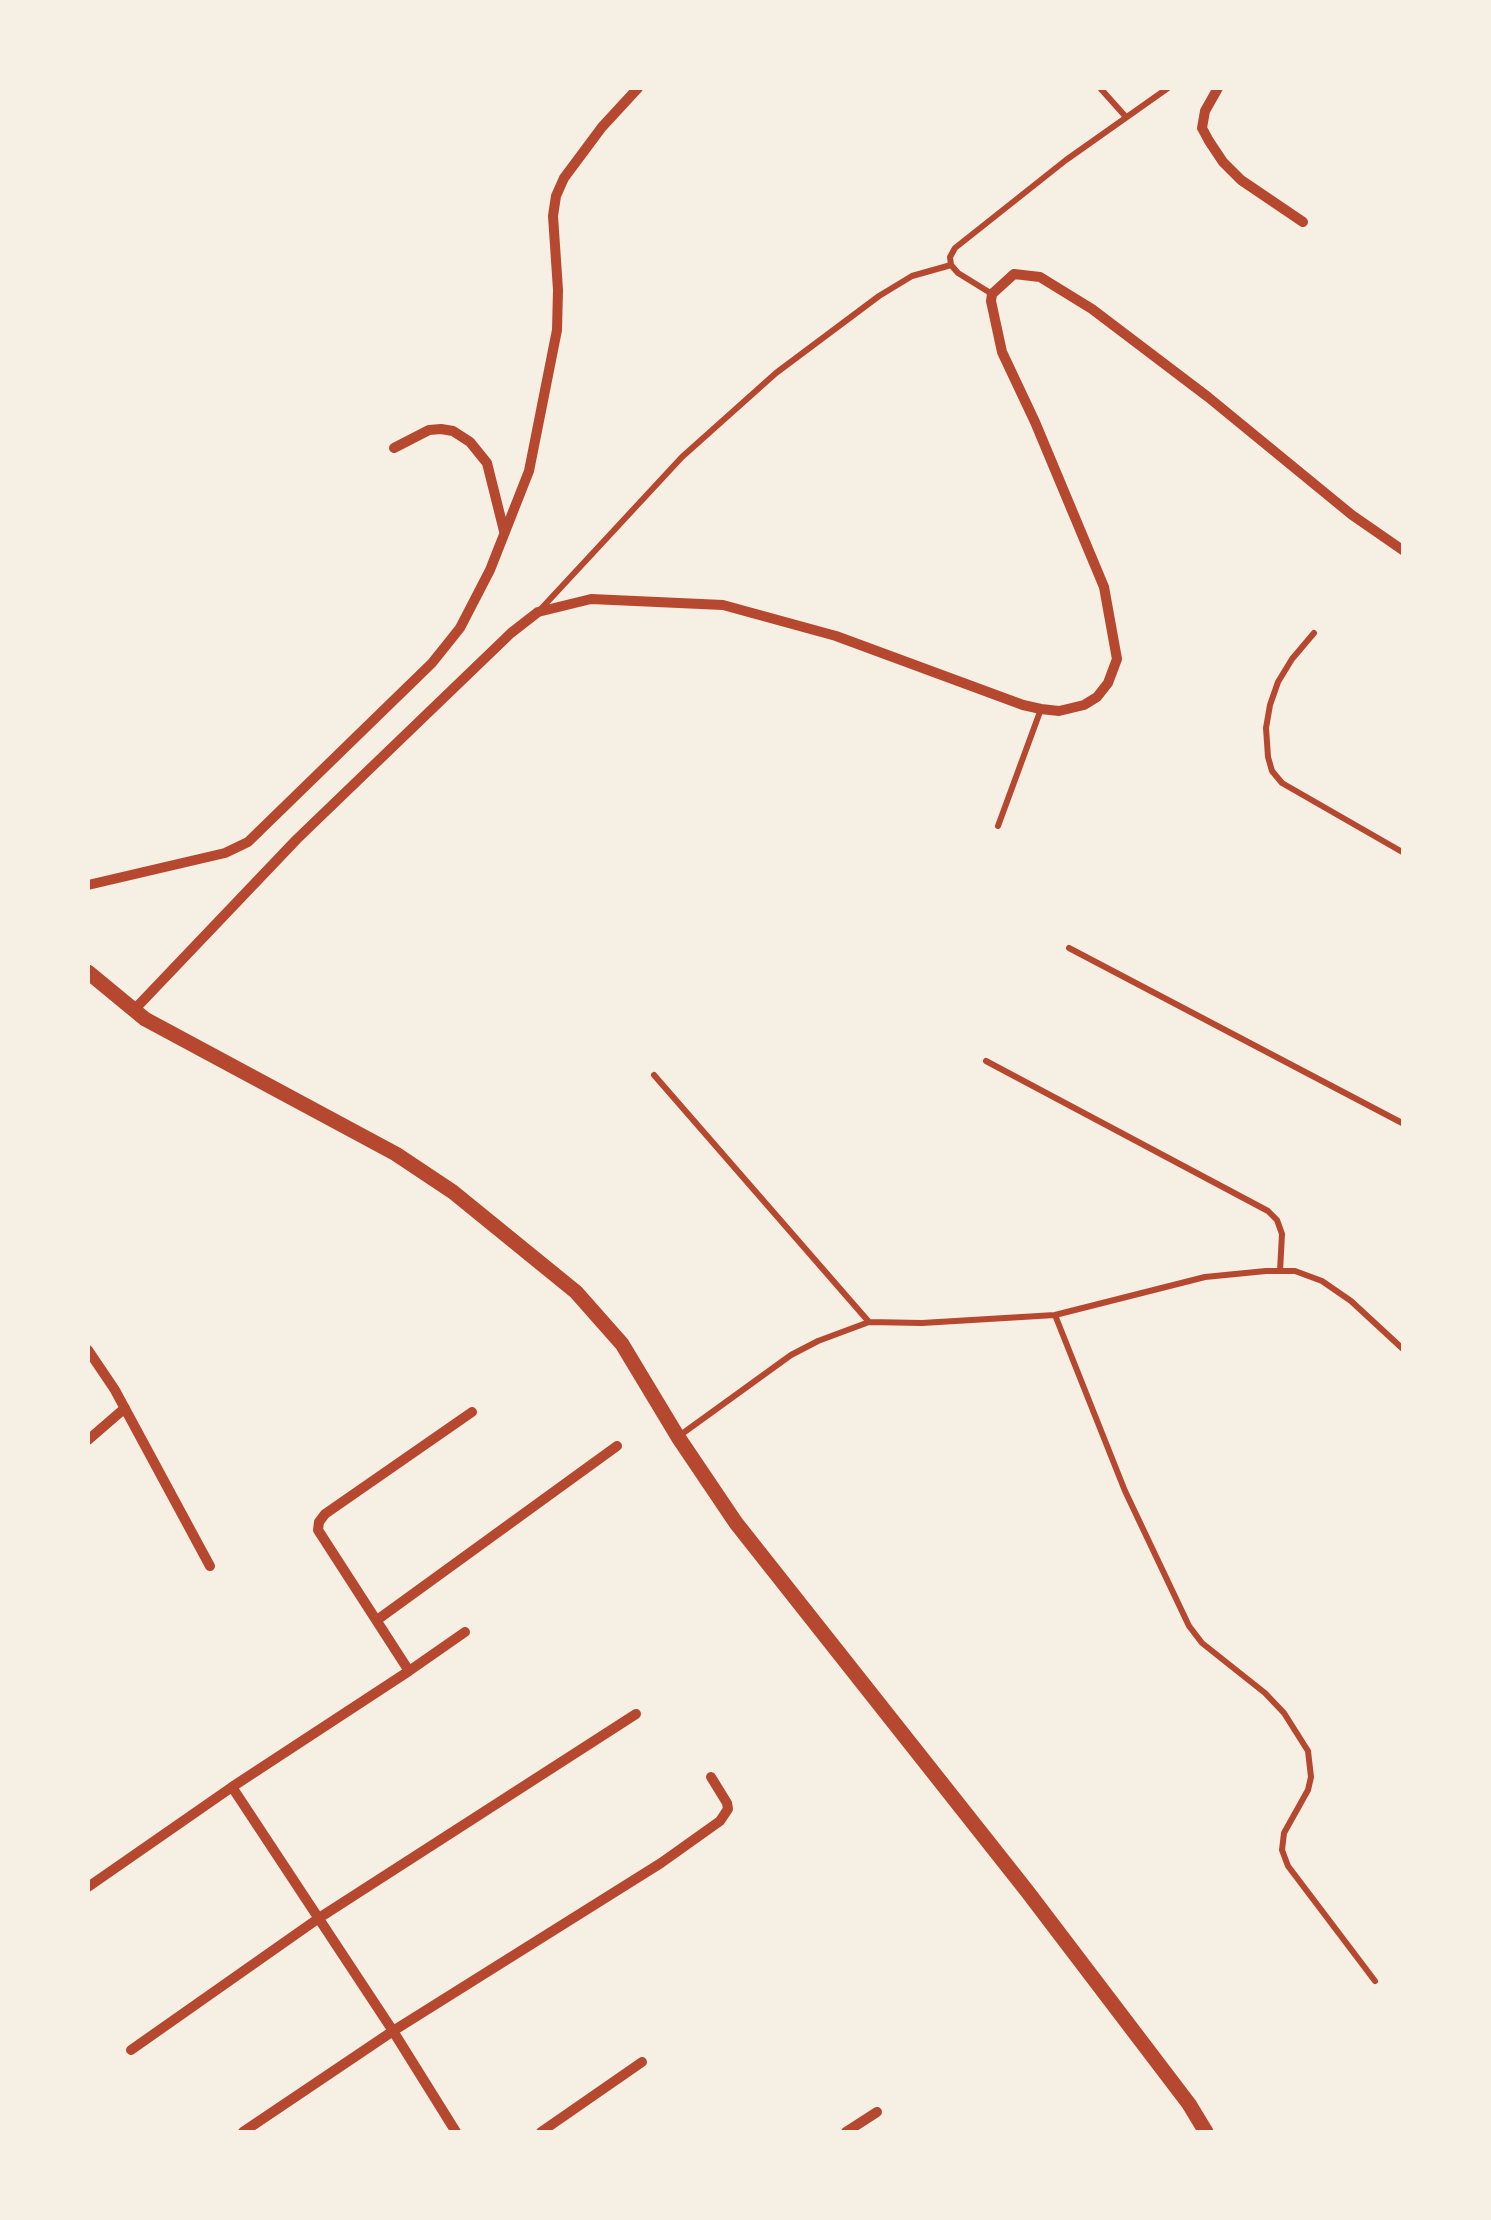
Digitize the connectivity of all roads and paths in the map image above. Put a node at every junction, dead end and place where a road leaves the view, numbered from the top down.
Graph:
1 (638, 88) edge
2 (1100, 88) edge
3 (1168, 88) edge
4 (1218, 88) edge
5 (1126, 118) junction
6 (1303, 222) dead end
7 (950, 264) junction
8 (992, 294) junction
9 (394, 448) dead end
10 (505, 532) junction
11 (1404, 552) edge
12 (538, 612) junction
13 (1314, 633) dead end
14 (1041, 709) junction
15 (998, 826) dead end
16 (1404, 853) edge
17 (88, 885) edge
18 (1070, 948) dead end
19 (88, 972) edge
20 (133, 1011) junction
21 (986, 1061) dead end
22 (654, 1075) dead end
23 (1404, 1124) edge
24 (1280, 1271) junction
25 (1055, 1315) junction
26 (870, 1322) junction
27 (88, 1350) edge
28 (1404, 1350) edge
29 (124, 1408) junction
30 (472, 1412) dead end
31 (678, 1436) junction
32 (88, 1440) edge
33 (617, 1446) dead end
34 (210, 1566) dead end
35 (377, 1620) junction
36 (464, 1632) dead end
37 (409, 1671) junction
38 (636, 1714) dead end
39 (710, 1777) dead end
40 (232, 1787) junction
41 (88, 1887) edge
42 (319, 1918) junction
43 (1375, 1981) dead end
44 (393, 2031) junction
45 (131, 2050) dead end
46 (642, 2062) dead end
47 (877, 2112) dead end
48 (243, 2132) edge
49 (456, 2132) edge
50 (541, 2132) edge
51 (846, 2132) edge
52 (1206, 2132) edge

1 - 10 street
2 - 5 lane
3 - 5 lane
4 - 6 street
5 - 7 lane
7 - 8 lane
7 - 12 lane
8 - 11 street
8 - 14 street
9 - 10 street
10 - 17 street
12 - 14 street
12 - 20 street
13 - 16 lane
14 - 15 lane
18 - 23 lane
19 - 20 main road
20 - 31 main road
21 - 24 lane
22 - 26 lane
24 - 25 lane
24 - 28 lane
25 - 26 lane
25 - 43 lane
26 - 31 lane
27 - 29 street
29 - 32 street
29 - 34 street
30 - 35 street
31 - 52 main road
33 - 35 street
35 - 37 street
36 - 37 street
37 - 40 street
38 - 42 street
39 - 44 street
40 - 41 street
40 - 42 street
42 - 44 street
42 - 45 street
44 - 48 street
44 - 49 street
46 - 50 street
47 - 51 street

